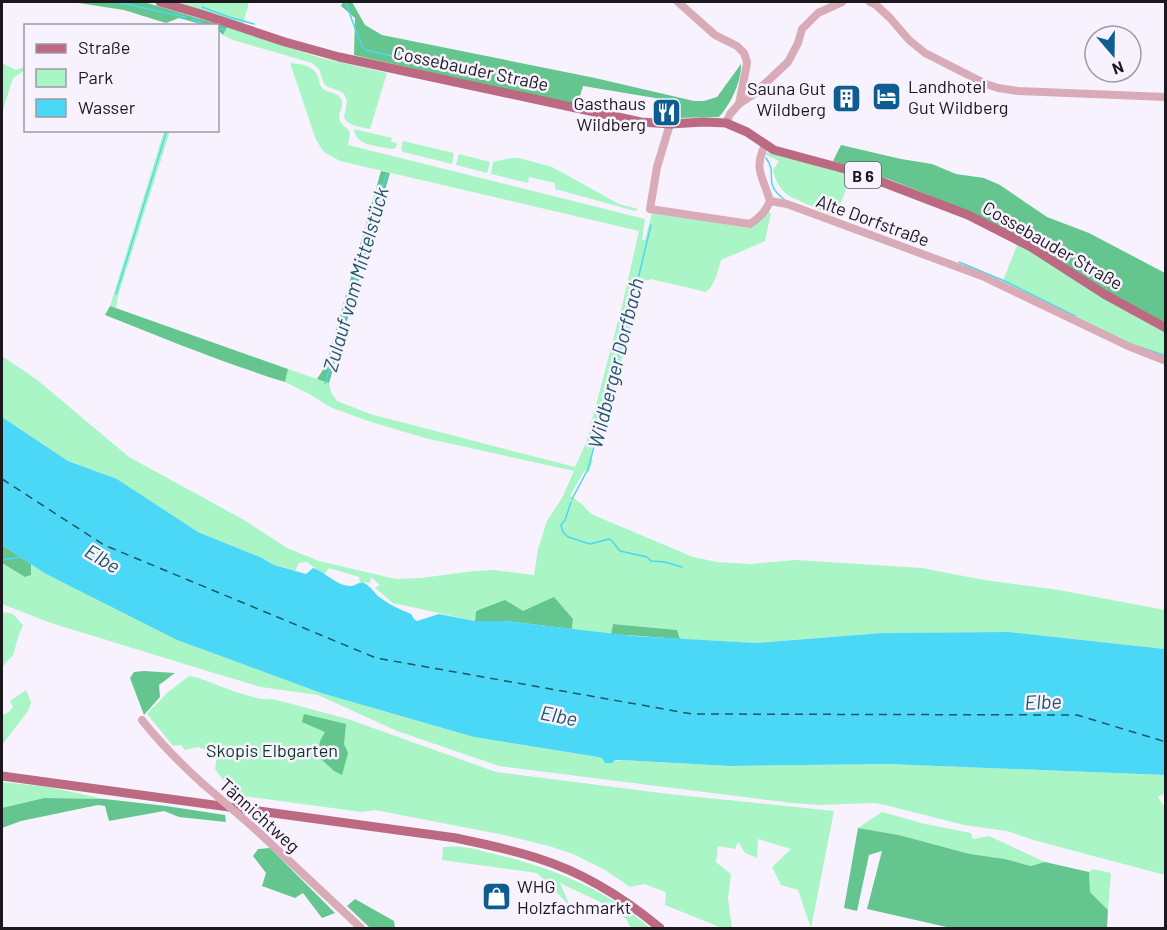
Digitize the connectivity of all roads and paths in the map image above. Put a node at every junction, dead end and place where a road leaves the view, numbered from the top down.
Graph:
1 (160, 2) edge
2 (678, 2) edge
3 (842, 2) edge
4 (870, 2) edge
5 (1166, 97) edge
6 (739, 104) junction
7 (726, 123) junction
8 (669, 124) junction
9 (765, 145) junction
10 (770, 201) junction
11 (1166, 328) edge
12 (1166, 361) edge
13 (142, 720) dead end
14 (2, 776) edge
15 (361, 928) edge
16 (660, 928) edge

1 - 8 main road, Cossebauder Straße / B 6
2 - 6 street
3 - 6 street
4 - 5 street
6 - 7 street
7 - 8 main road, Cossebauder Straße / B 6
7 - 9 main road, Cossebauder Straße / B 6
8 - 10 street
9 - 10 street
9 - 11 main road, Cossebauder Straße / B 6
10 - 12 street, Alte Dorfstraße
13 - 15 street, Tännichtweg, bridge
14 - 16 main road

